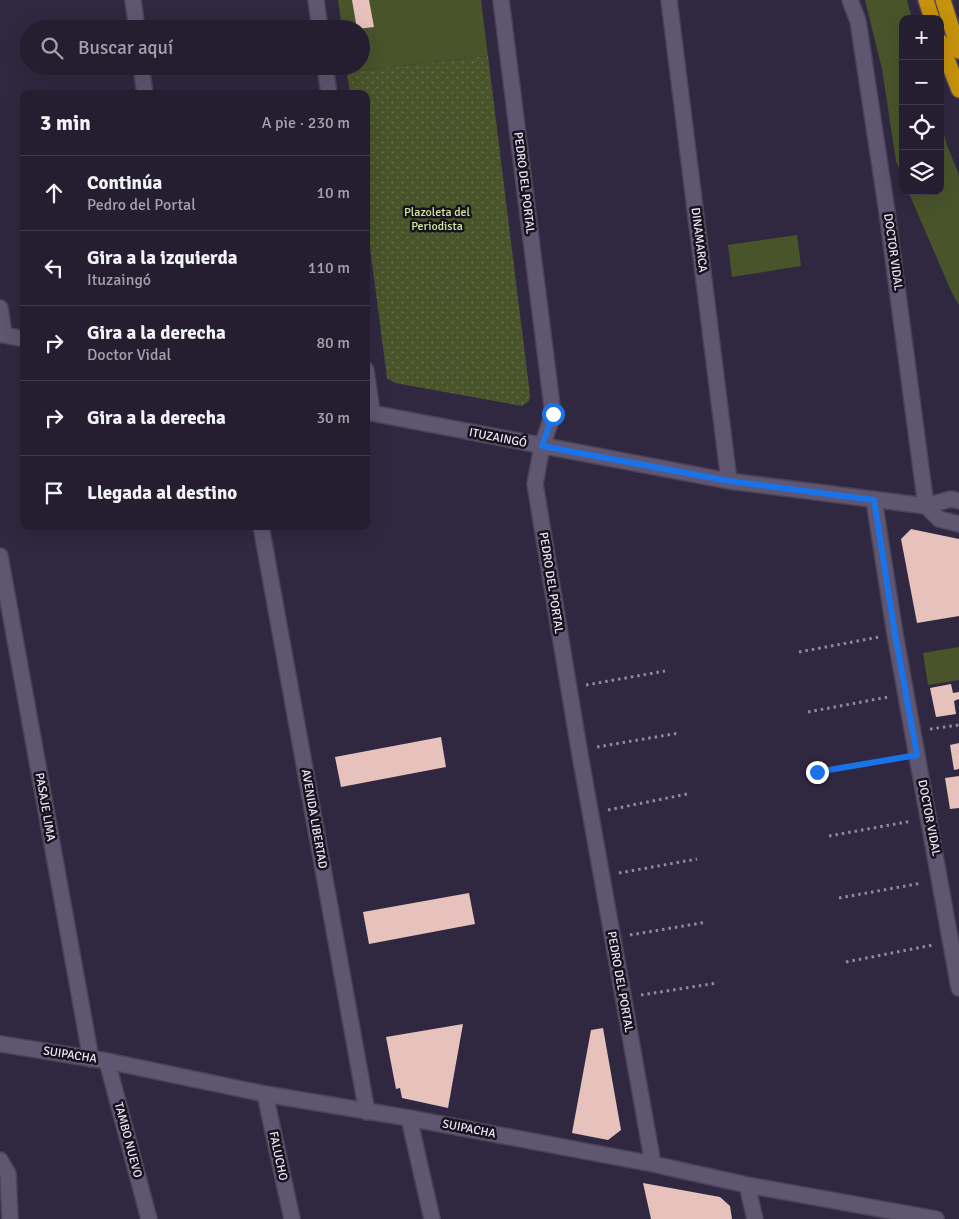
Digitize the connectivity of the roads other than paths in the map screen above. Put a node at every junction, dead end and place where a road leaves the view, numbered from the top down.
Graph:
1 (133, 0) edge
2 (316, 0) edge
3 (501, 0) edge
4 (669, 0) edge
5 (850, 0) edge
6 (926, 0) edge
7 (943, 0) edge
8 (931, 15) edge
9 (136, 20) edge
10 (319, 20) edge
11 (944, 51) edge
12 (959, 51) edge
13 (143, 75) edge
14 (326, 75) edge
15 (145, 90) edge
16 (328, 90) edge
17 (959, 90) edge
18 (0, 308) edge
19 (2, 335) edge
20 (20, 338) edge
21 (370, 413) edge
22 (542, 446) junction
23 (729, 481) junction
24 (874, 500) junction
25 (959, 500) edge
26 (926, 506) junction
27 (959, 524) edge
28 (262, 530) edge
29 (0, 556) edge
30 (959, 988) edge
31 (0, 1044) edge
32 (91, 1059) junction
33 (107, 1061) junction
34 (265, 1094) junction
35 (367, 1112) junction
36 (409, 1118) junction
37 (0, 1160) edge
38 (653, 1164) junction
39 (747, 1184) junction
40 (10, 1219) edge
41 (149, 1219) edge
42 (292, 1219) edge
43 (432, 1219) edge
44 (755, 1219) edge
45 (936, 1219) edge

1 - 9 street
2 - 10 street
3 - 22 street, PEDRO DEL PORTAL
4 - 23 street, DINAMARCA
5 - 26 street, DOCTOR VIDAL
6 - 8 highway
7 - 12 highway
11 - 17 highway
13 - 15 street
14 - 16 street
18 - 19 street
19 - 20 street
21 - 22 street, ITUZAINGÓ
22 - 23 street, ITUZAINGÓ
22 - 38 street, PEDRO DEL PORTAL
23 - 24 street, ITUZAINGÓ
24 - 26 street, ITUZAINGÓ
24 - 30 street, DOCTOR VIDAL
25 - 26 street, ITUZAINGÓ
26 - 27 street
28 - 35 street, AVENIDA LIBERTAD
29 - 32 street, PASAJE LIMA
31 - 32 street, SUIPACHA
32 - 33 street, SUIPACHA
33 - 34 street, SUIPACHA
33 - 41 street, TAMBO NUEVO
34 - 35 street, SUIPACHA
34 - 42 street, FALUCHO
35 - 36 street, SUIPACHA
36 - 38 street, SUIPACHA
36 - 43 street
37 - 40 street
38 - 39 street, SUIPACHA
39 - 44 street
39 - 45 street, SUIPACHA

